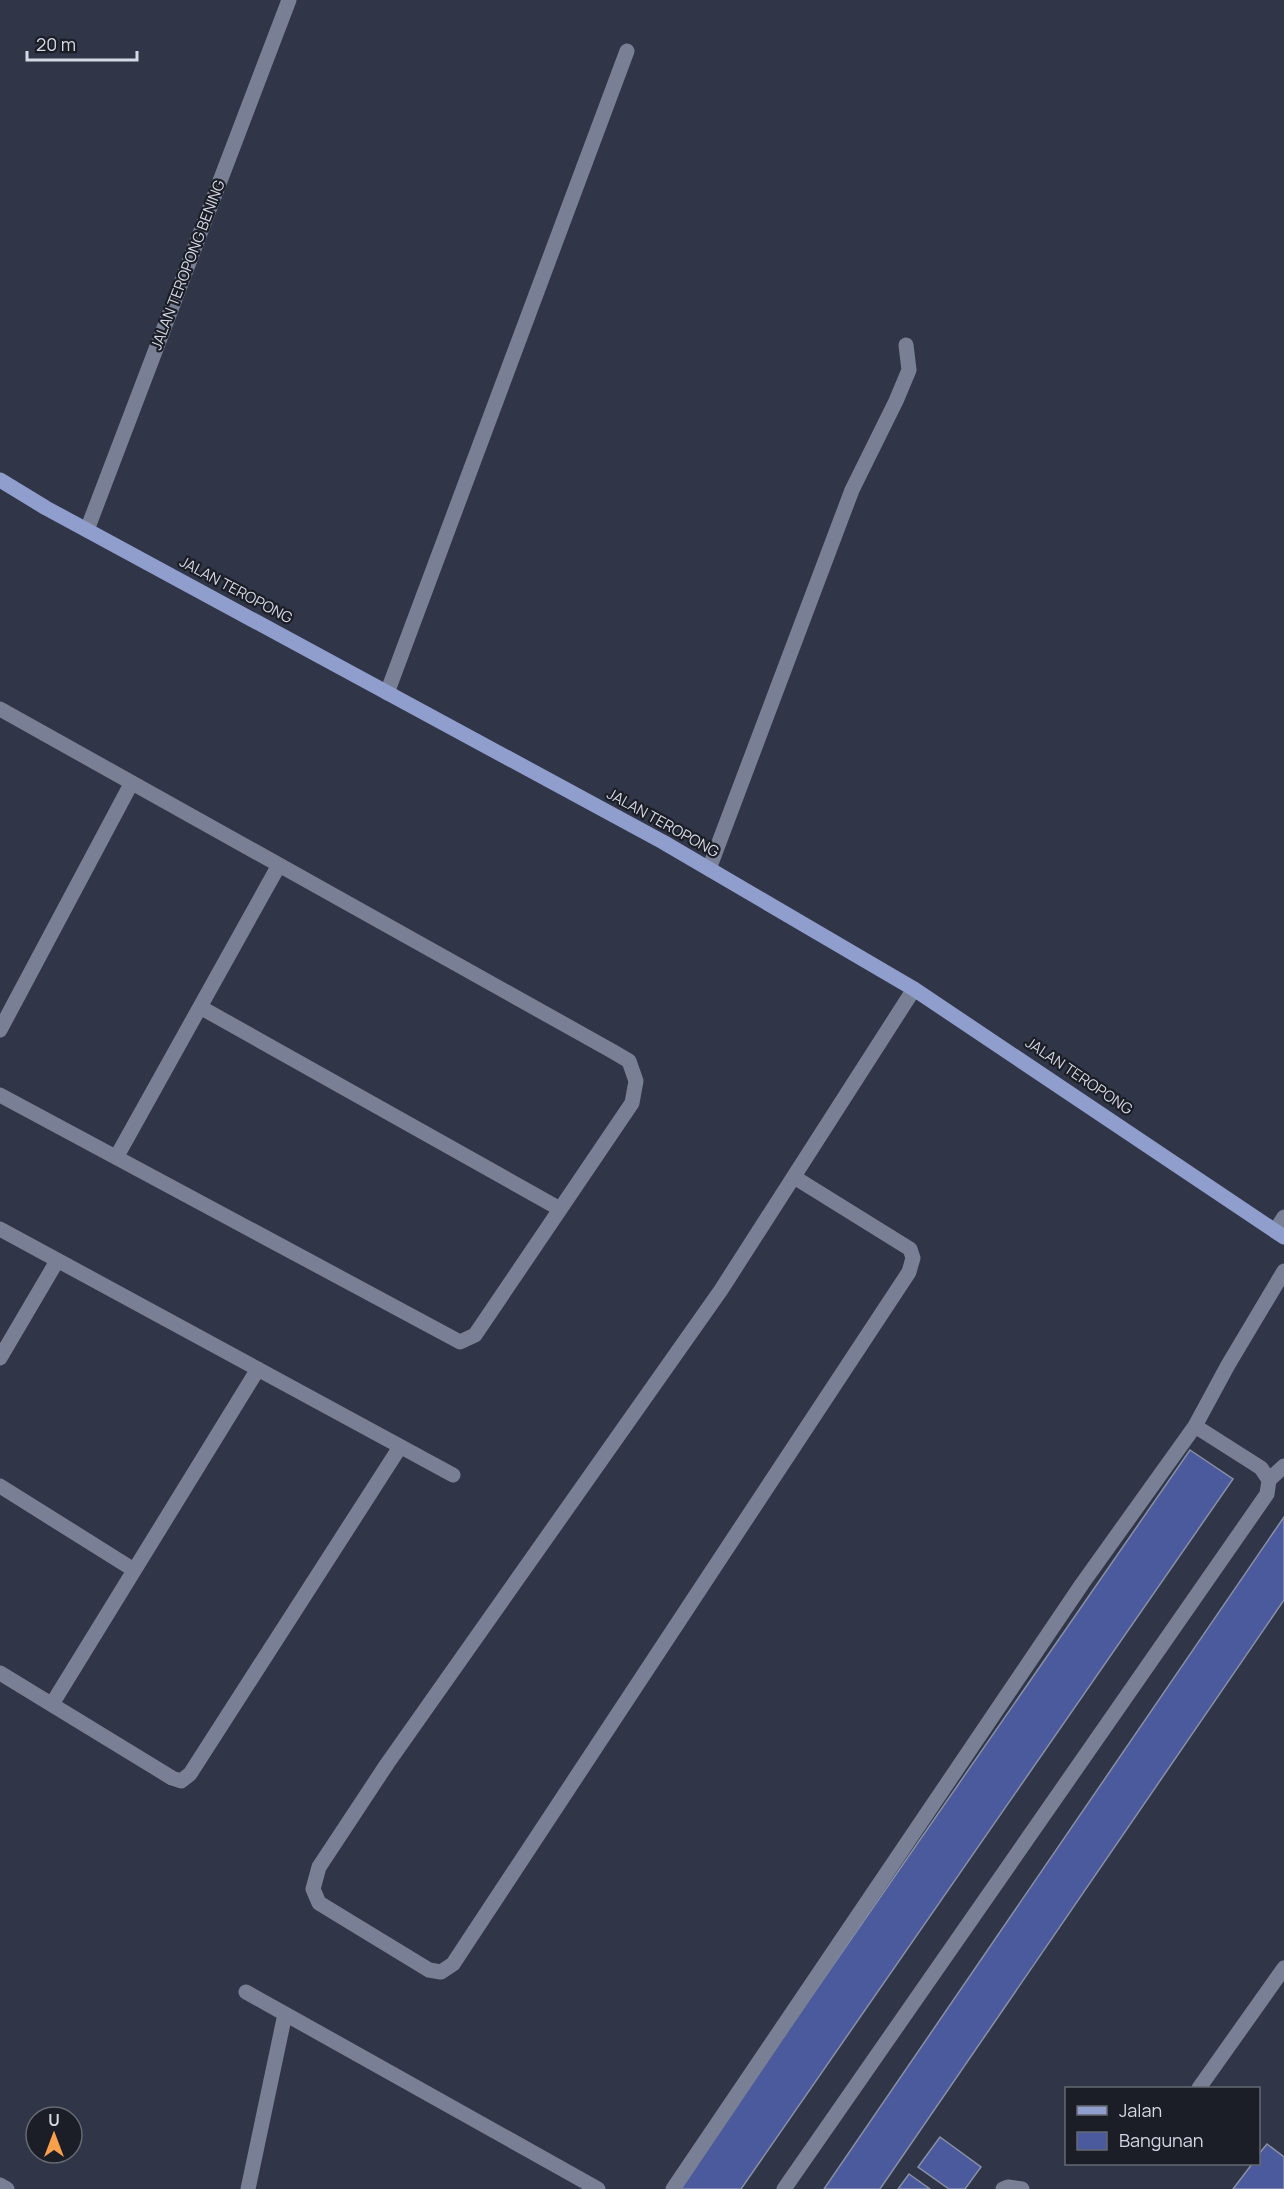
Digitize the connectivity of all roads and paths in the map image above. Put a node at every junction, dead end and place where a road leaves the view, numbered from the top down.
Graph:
1 (289, 0) edge
2 (627, 51) dead end
3 (906, 345) dead end
4 (0, 480) edge
5 (87, 530) junction
6 (387, 693) junction
7 (0, 709) edge
8 (131, 784) junction
9 (279, 865) junction
10 (709, 869) junction
11 (914, 989) junction
12 (200, 1007) junction
13 (0, 1030) edge
14 (0, 1095) edge
15 (117, 1156) junction
16 (794, 1177) junction
17 (560, 1209) junction
18 (1284, 1217) edge
19 (0, 1229) edge
20 (1279, 1234) edge
21 (57, 1261) junction
22 (1284, 1271) edge
23 (0, 1358) edge
24 (258, 1370) junction
25 (1195, 1426) junction
26 (400, 1447) junction
27 (1284, 1466) edge
28 (453, 1475) dead end
29 (1269, 1480) junction
30 (0, 1486) edge
31 (134, 1570) junction
32 (0, 1673) edge
33 (52, 1704) junction
34 (1284, 1968) edge
35 (246, 1992) dead end
36 (285, 2014) junction
37 (1200, 2087) edge
38 (0, 2185) edge
39 (250, 2188) edge
40 (7, 2189) edge
41 (598, 2189) edge
42 (673, 2189) edge
43 (784, 2189) edge
44 (1003, 2189) edge
45 (1022, 2189) edge

1 - 5 street, JALAN TEROPONG BENING
2 - 6 street
3 - 10 street
4 - 5 main road, JALAN TEROPONG
5 - 6 main road, JALAN TEROPONG
6 - 10 main road, JALAN TEROPONG
7 - 8 street
8 - 9 street
8 - 13 street
9 - 12 street
9 - 17 street
10 - 11 main road, JALAN TEROPONG
11 - 16 street
11 - 20 main road, JALAN TEROPONG
12 - 15 street
12 - 17 street
14 - 15 street
15 - 17 street
16 - 16 street
18 - 20 street
19 - 21 street
21 - 23 street
21 - 24 street
22 - 25 street
24 - 26 street
24 - 31 street
25 - 29 street
25 - 42 street
26 - 28 street
26 - 33 street
27 - 29 street
29 - 43 street
30 - 31 street
31 - 33 street
32 - 33 street
34 - 37 street
35 - 36 street
36 - 39 street
36 - 41 street
38 - 40 street
44 - 45 street

